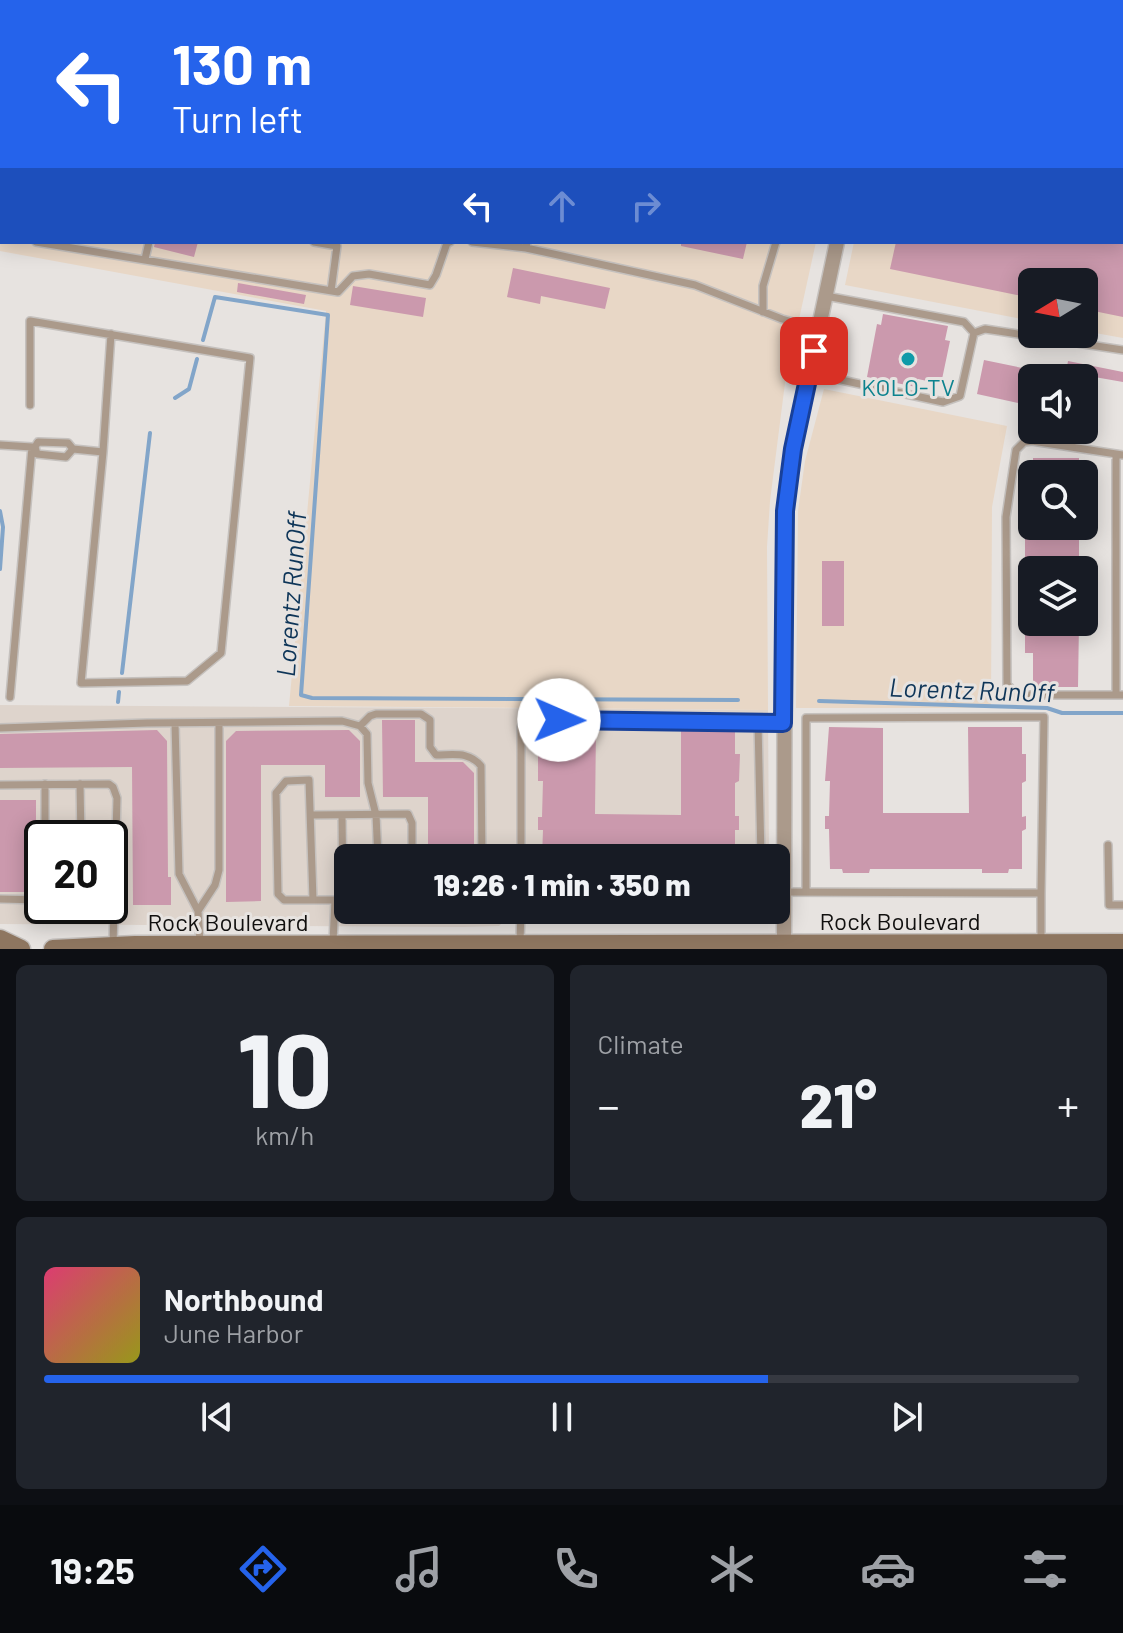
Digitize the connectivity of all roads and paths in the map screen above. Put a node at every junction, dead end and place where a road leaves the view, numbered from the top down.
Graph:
1 (53, 244) edge
2 (91, 244) edge
3 (149, 244) edge
4 (326, 244) edge
5 (447, 244) edge
6 (775, 244) edge
7 (837, 244) edge
8 (527, 245) edge
9 (94, 250) junction
10 (145, 259) junction
11 (331, 291) junction
12 (826, 296) junction
13 (763, 312) junction
14 (819, 329) junction
15 (974, 333) junction
16 (111, 334) junction
17 (1123, 350) edge
18 (809, 373) junction
19 (30, 405) dead end
20 (0, 445) edge
21 (34, 447) junction
22 (73, 449) junction
23 (103, 452) junction
24 (1119, 455) edge
25 (1120, 695) edge
26 (10, 697) dead end
27 (806, 718) junction
28 (783, 720) junction
29 (175, 723) junction
30 (219, 723) junction
31 (758, 723) junction
32 (360, 726) junction
33 (0, 728) edge
34 (45, 784) junction
35 (80, 784) junction
36 (0, 785) edge
37 (312, 815) junction
38 (342, 815) junction
39 (376, 815) junction
40 (45, 820) edge
41 (81, 820) edge
42 (115, 820) edge
43 (343, 844) edge
44 (377, 844) edge
45 (412, 844) edge
46 (482, 844) edge
47 (521, 844) edge
48 (761, 844) edge
49 (781, 844) edge
50 (1108, 845) dead end
51 (790, 892) edge
52 (806, 892) junction
53 (1041, 893) junction
54 (0, 899) edge
55 (24, 900) edge
56 (313, 900) junction
57 (334, 900) joint
58 (1123, 905) edge
59 (198, 911) junction
60 (112, 924) edge
61 (521, 924) edge
62 (782, 924) edge
63 (0, 939) edge
64 (1041, 943) junction
65 (1123, 943) edge
66 (333, 944) junction
67 (520, 944) junction
68 (784, 944) junction
69 (200, 945) junction
70 (605, 946) edge
71 (1097, 946) edge
72 (113, 947) edge
73 (381, 947) edge
74 (21, 949) edge
75 (53, 949) edge

1 - 9 lane
2 - 9 lane
3 - 10 lane
4 - 11 lane
5 - 11 lane
6 - 13 lane
7 - 12 street
8 - 13 lane
9 - 10 lane
10 - 11 lane
12 - 14 street
12 - 15 lane
13 - 14 lane
14 - 18 street
15 - 17 lane
15 - 18 lane
16 - 19 lane
16 - 23 lane
16 - 23 lane
18 - 28 street
20 - 21 lane
21 - 22 lane
21 - 22 lane
21 - 26 lane
22 - 23 lane
24 - 25 lane
24 - 25 lane
27 - 28 lane
27 - 52 lane
27 - 53 lane
28 - 31 lane
28 - 49 street
29 - 30 lane
29 - 33 lane
29 - 59 lane
30 - 32 lane
30 - 59 lane
31 - 47 lane
31 - 48 lane
32 - 39 lane
32 - 46 lane
34 - 35 lane
34 - 36 lane
34 - 40 lane
35 - 41 lane
35 - 42 lane
37 - 38 lane
37 - 56 lane
37 - 56 lane
38 - 39 lane
38 - 43 lane
39 - 44 lane
39 - 45 lane
50 - 58 lane
51 - 52 lane
52 - 53 lane
53 - 64 lane
54 - 55 lane
56 - 57 lane
57 - 66 lane
59 - 69 lane
60 - 72 lane
61 - 67 lane
62 - 68 street
63 - 74 main road
64 - 68 main road, Rock Boulevard
64 - 71 main road, Rock Boulevard
65 - 71 main road, Rock Boulevard
66 - 69 main road, Rock Boulevard
66 - 73 main road, Rock Boulevard
67 - 70 main road, Rock Boulevard
67 - 73 main road, Rock Boulevard
68 - 70 main road, Rock Boulevard
69 - 72 main road, Rock Boulevard
72 - 75 main road, Rock Boulevard

